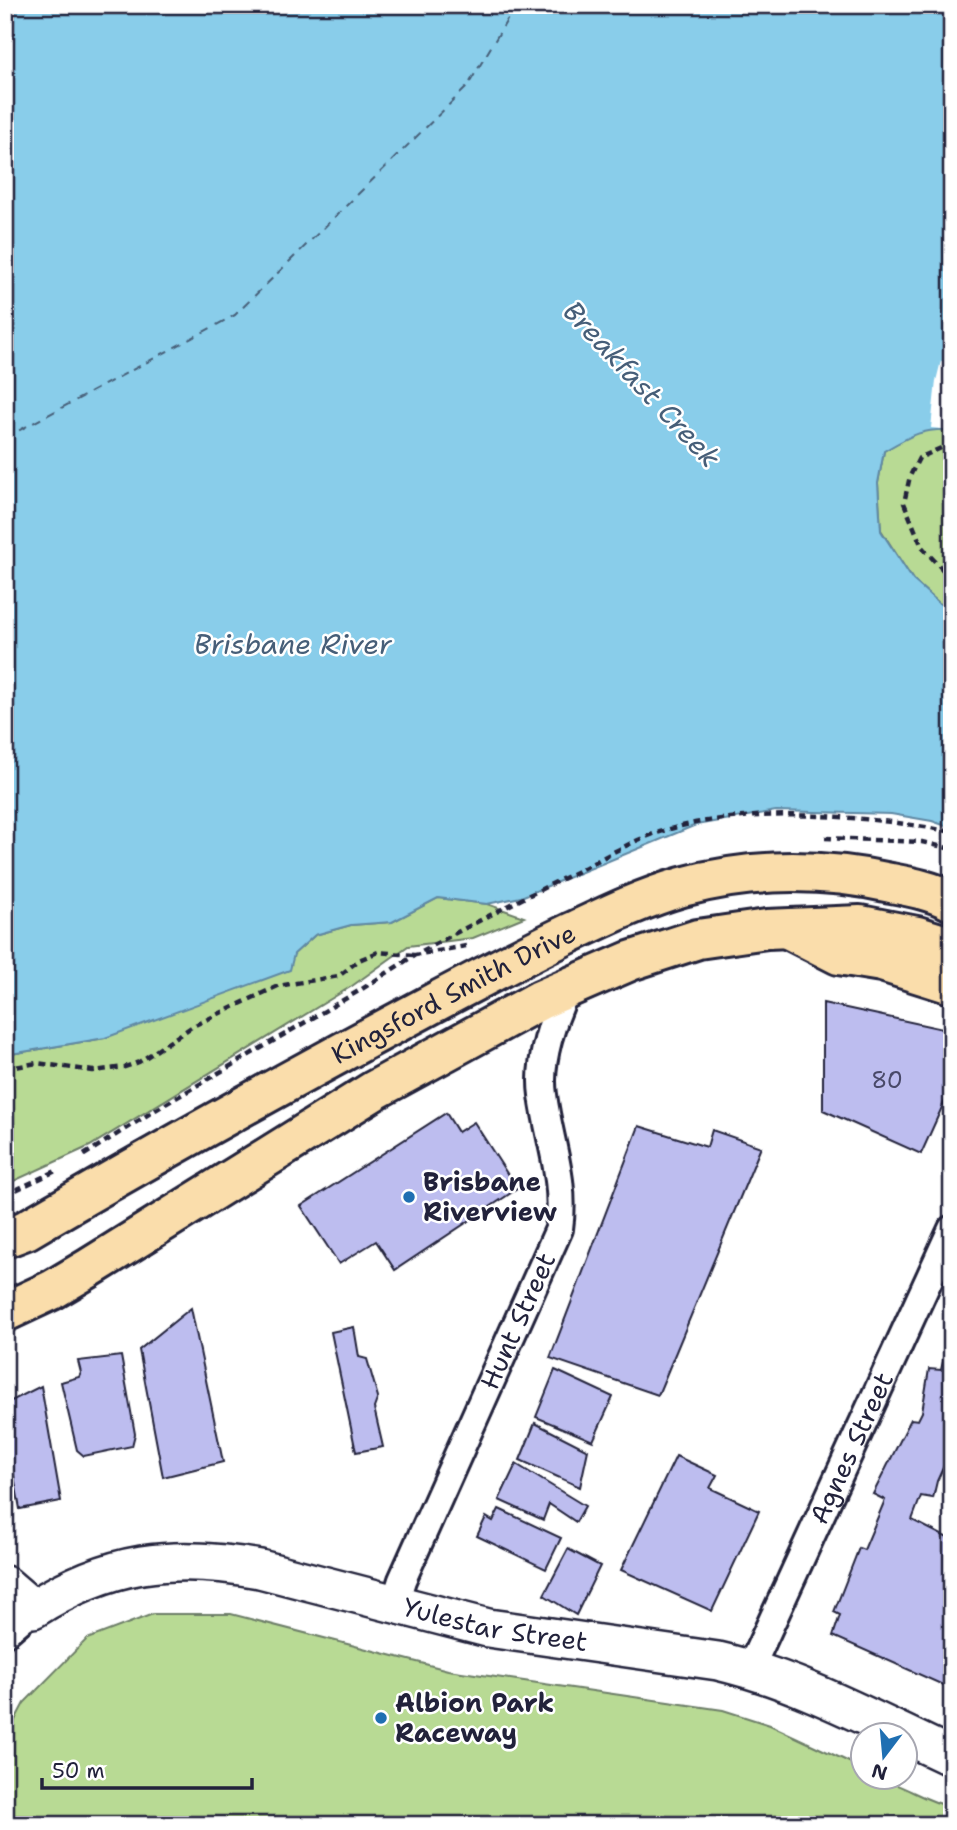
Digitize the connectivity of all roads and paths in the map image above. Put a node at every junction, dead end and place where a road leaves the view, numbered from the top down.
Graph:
1 (952, 443) edge
2 (952, 580) edge
3 (922, 842) dead end
4 (952, 849) edge
5 (947, 894) edge
6 (788, 929) junction
7 (952, 947) edge
8 (952, 984) edge
9 (569, 986) junction
10 (5, 1069) edge
11 (77, 1159) dead end
12 (66, 1166) dead end
13 (5, 1195) edge
14 (952, 1228) edge
15 (5, 1238) edge
16 (5, 1312) edge
17 (5, 1585) edge
18 (394, 1605) junction
19 (33, 1609) junction
20 (5, 1633) edge
21 (750, 1669) junction
22 (952, 1757) edge

1 - 2 path
3 - 4 path
5 - 15 highway, Kingsford Smith Drive
6 - 7 highway, Kingsford Smith Drive
6 - 8 highway
6 - 9 highway, Kingsford Smith Drive
9 - 16 highway, Kingsford Smith Drive
9 - 18 street, Hunt Street
10 - 11 path
12 - 13 path
14 - 21 street, Agnes Street
17 - 19 street
18 - 19 street, Yulestar Street
18 - 21 street, Yulestar Street
19 - 20 street
21 - 22 street, Yulestar Street

